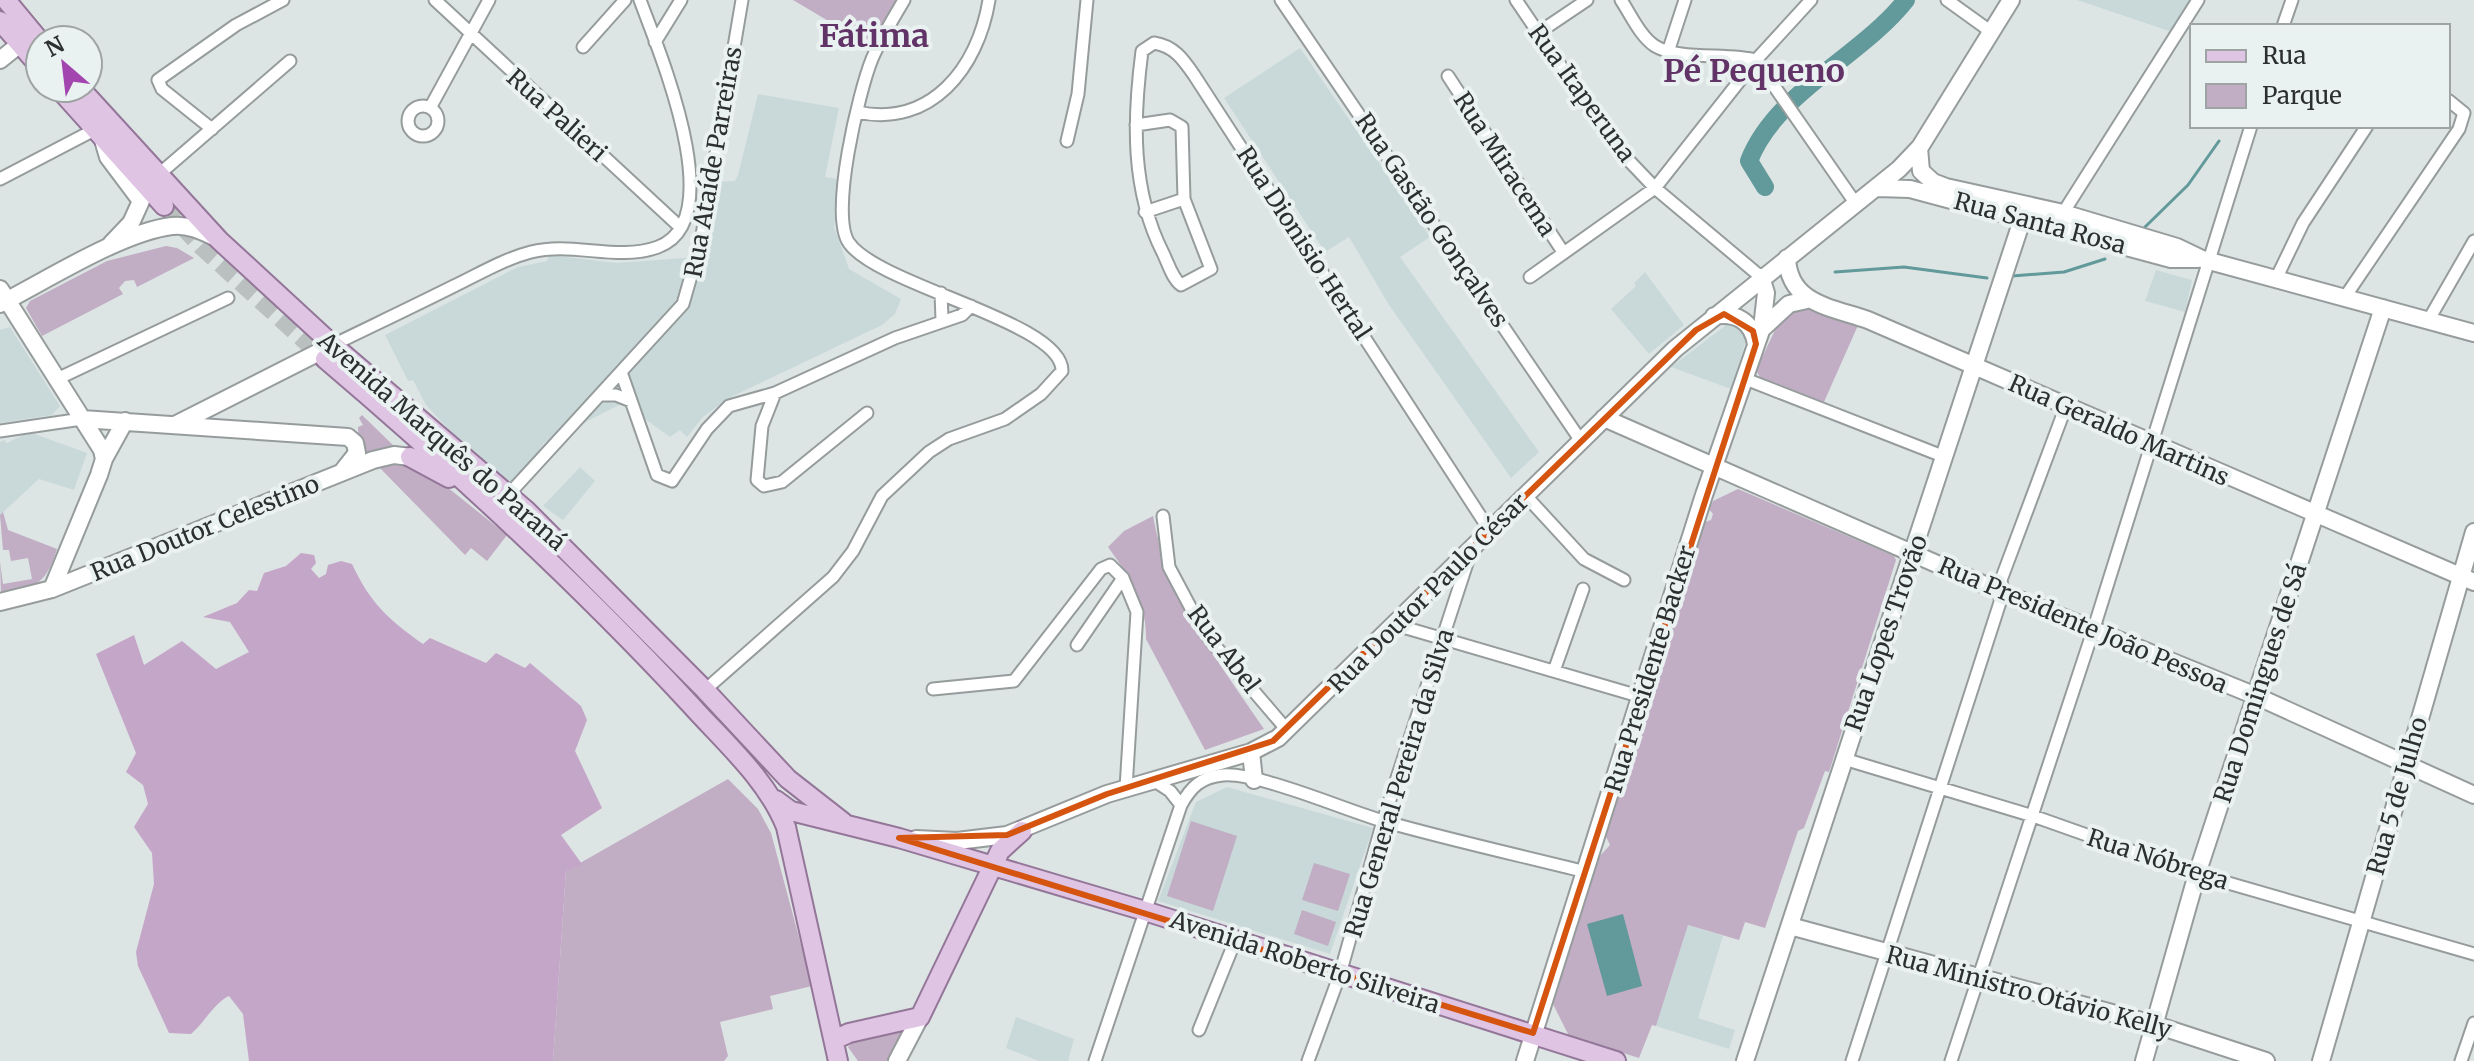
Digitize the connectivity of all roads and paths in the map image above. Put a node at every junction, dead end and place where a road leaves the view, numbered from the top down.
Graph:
1 (6, 0) edge
2 (283, 0) edge
3 (435, 0) edge
4 (489, 0) edge
5 (625, 0) edge
6 (640, 0) edge
7 (681, 0) edge
8 (742, 0) edge
9 (904, 0) edge
10 (989, 0) edge
11 (1087, 0) edge
12 (1281, 0) edge
13 (1516, 0) edge
14 (1587, 0) edge
15 (1621, 0) edge
16 (1685, 0) edge
17 (1811, 0) edge
18 (1947, 0) edge
19 (2011, 0) edge
20 (2198, 0) edge
21 (2292, 0) edge
22 (0, 21) edge
23 (2284, 24) edge
24 (24, 28) edge
25 (1990, 31) junction
26 (1538, 33) junction
27 (24, 35) edge
28 (469, 35) junction
29 (655, 42) junction
30 (24, 44) edge
31 (583, 47) dead end
32 (1668, 52) junction
33 (0, 60) edge
34 (1756, 60) junction
35 (290, 61) dead end
36 (1448, 76) dead end
37 (2450, 102) edge
38 (72, 104) edge
39 (94, 104) edge
40 (430, 108) dead end
41 (857, 112) junction
42 (1136, 125) junction
43 (2250, 128) edge
44 (2366, 128) edge
45 (212, 129) junction
46 (99, 135) junction
47 (1067, 141) dead end
48 (1919, 148) junction
49 (157, 176) junction
50 (0, 179) edge
51 (1655, 188) junction
52 (1877, 188) junction
53 (1184, 199) junction
54 (1974, 199) junction
55 (1856, 204) junction
56 (164, 206) tunnel mouth
57 (1145, 212) junction
58 (2025, 212) junction
59 (2063, 213) junction
60 (680, 227) junction
61 (219, 240) junction
62 (2474, 241) edge
63 (101, 252) junction
64 (1563, 252) junction
65 (1787, 258) junction
66 (2205, 260) junction
67 (1530, 277) dead end
68 (1761, 277) junction
69 (2276, 279) junction
70 (941, 293) junction
71 (2345, 297) junction
72 (2, 298) edge
73 (228, 298) dead end
74 (1807, 300) junction
75 (971, 306) junction
76 (2383, 308) junction
77 (1714, 316) junction
78 (942, 320) junction
79 (2428, 321) junction
80 (2474, 333) edge
81 (1759, 336) junction
82 (329, 352) junction
83 (1973, 367) junction
84 (621, 372) junction
85 (1743, 378) junction
86 (55, 380) junction
87 (775, 393) junction
88 (601, 395) junction
89 (631, 401) junction
90 (2066, 406) junction
91 (207, 409) junction
92 (867, 413) dead end
93 (1604, 418) junction
94 (82, 419) junction
95 (125, 421) junction
96 (174, 426) junction
97 (210, 428) junction
98 (0, 431) edge
99 (1581, 441) junction
100 (2153, 444) junction
101 (410, 457) joint
102 (1945, 457) junction
103 (104, 459) junction
104 (1714, 465) junction
105 (340, 474) junction
106 (509, 494) junction
107 (1526, 496) junction
108 (2315, 513) junction
109 (1163, 516) dead end
110 (515, 528) junction
111 (1490, 531) junction
112 (2474, 532) edge
113 (1472, 550) junction
114 (1912, 553) junction
115 (1123, 578) junction
116 (1624, 580) dead end
117 (2468, 580) edge
118 (52, 589) junction
119 (1583, 589) dead end
120 (2003, 593) junction
121 (0, 602) edge
122 (1396, 625) junction
123 (2093, 631) junction
124 (1444, 640) junction
125 (1077, 645) dead end
126 (1554, 671) junction
127 (933, 689) dead end
128 (705, 690) junction
129 (2256, 696) junction
130 (1642, 697) junction
131 (1287, 730) junction
132 (1251, 752) junction
133 (1844, 759) junction
134 (2406, 766) junction
135 (1153, 780) junction
136 (1254, 780) junction
137 (1126, 788) junction
138 (1942, 788) junction
139 (2474, 795) edge
140 (774, 799) junction
141 (1181, 805) junction
142 (2033, 816) junction
143 (1383, 821) junction
144 (843, 822) junction
145 (1022, 831) junction
146 (899, 838) junction
147 (992, 867) junction
148 (1586, 872) junction
149 (2197, 874) junction
150 (1145, 911) junction
151 (2362, 920) junction
152 (1790, 926) junction
153 (1235, 941) junction
154 (1887, 953) junction
155 (2474, 954) edge
156 (1340, 974) junction
157 (1980, 977) junction
158 (920, 1017) junction
159 (2474, 1023) edge
160 (2156, 1025) junction
161 (1199, 1030) dead end
162 (1533, 1033) junction
163 (837, 1055) edge
164 (897, 1061) edge
165 (1095, 1061) edge
166 (1308, 1061) edge
167 (1525, 1061) edge
168 (1616, 1061) edge
169 (1745, 1061) edge
170 (1852, 1061) edge
171 (1951, 1061) edge
172 (2144, 1061) edge
173 (2266, 1061) edge
174 (2321, 1061) edge
175 (2461, 1061) edge

1 - 24 main road
2 - 45 street
3 - 28 street, Rua Palieri
4 - 28 street
5 - 31 street
6 - 29 street
7 - 29 street
8 - 84 street, Rua Ataíde Parreiras
9 - 41 street
10 - 41 street
11 - 47 street
12 - 99 street, Rua Gastão Gonçalves
13 - 26 street, Rua Itaperuna
14 - 26 street
15 - 32 street
16 - 32 street
17 - 34 street
18 - 25 street
19 - 25 street, Rua Doutor Paulo César
20 - 59 street
21 - 23 street
22 - 27 main road
25 - 48 street, Rua Doutor Paulo César
26 - 51 street, Rua Itaperuna
28 - 40 street
28 - 60 street, Rua Palieri
29 - 60 street
30 - 33 street
32 - 34 street
34 - 51 street
34 - 55 street
35 - 45 street
36 - 64 street, Rua Miracema
37 - 71 street
38 - 46 main road
39 - 49 main road, Avenida Marquês do Paraná
41 - 70 street
42 - 53 street, Rua Dionisio Hertal
42 - 57 street, Rua Dionisio Hertal
42 - 111 street, Rua Dionisio Hertal
43 - 66 street
44 - 69 street
45 - 49 street
46 - 50 street
46 - 56 main road
46 - 63 street
48 - 52 street, Rua Doutor Paulo César
48 - 54 street, Rua Santa Rosa
49 - 61 main road, Avenida Marquês do Paraná
51 - 64 street
51 - 68 street, Rua Itaperuna
52 - 54 street, Rua Santa Rosa
52 - 55 street, Rua Doutor Paulo César
53 - 57 street
53 - 57 street, Rua Dionisio Hertal
54 - 58 street, Rua Santa Rosa
55 - 65 street, Rua Doutor Paulo César
58 - 59 street, Rua Santa Rosa
58 - 66 street, Rua Santa Rosa
58 - 83 street, Rua Lopes Trovão
59 - 66 street, Rua Santa Rosa
60 - 82 street
61 - 63 street
61 - 82 main road, Avenida Marquês do Paraná
62 - 79 street
63 - 72 street
64 - 67 street
65 - 68 street, Rua Doutor Paulo César
65 - 74 street
66 - 69 street, Rua Santa Rosa
66 - 100 street
68 - 77 street, Rua Doutor Paulo César
68 - 81 street, Rua Presidente Backer
69 - 71 street, Rua Santa Rosa
70 - 75 street
70 - 78 street
71 - 76 street, Rua Santa Rosa
72 - 86 street
73 - 86 street
74 - 81 street
74 - 83 street, Rua Geraldo Martins
75 - 78 street
75 - 128 street
76 - 79 street, Rua Santa Rosa
76 - 108 street, Rua Domingues de Sá
77 - 81 street
77 - 93 street, Rua Doutor Paulo César
78 - 87 street
79 - 80 street, Rua Santa Rosa
81 - 85 street, Rua Presidente Backer
82 - 91 street
82 - 106 main road, Avenida Marquês do Paraná
82 - 110 main road, Avenida Marquês do Paraná
83 - 90 street, Rua Geraldo Martins
83 - 102 street, Rua Lopes Trovão
84 - 88 street, Rua Ataíde Parreiras
84 - 89 street
85 - 102 street
85 - 104 street, Rua Presidente Backer
86 - 94 street
87 - 89 street
87 - 92 street
88 - 89 street
88 - 106 street, Rua Ataíde Parreiras
90 - 100 street, Rua Geraldo Martins
90 - 120 street
91 - 96 street
91 - 97 street
93 - 99 street, Rua Doutor Paulo César
93 - 104 street, Rua Presidente João Pessoa
94 - 95 street
94 - 98 street
94 - 103 street
95 - 96 street
95 - 103 street
96 - 97 street
97 - 105 street
99 - 107 street, Rua Doutor Paulo César
100 - 108 street, Rua Geraldo Martins
100 - 123 street
101 - 105 street, Rua Doutor Celestino
101 - 110 main road
102 - 114 street, Rua Lopes Trovão
103 - 118 street
104 - 114 street, Rua Presidente João Pessoa
104 - 130 street, Rua Presidente Backer
105 - 118 street, Rua Doutor Celestino
106 - 128 main road, Avenida Marquês do Paraná
107 - 111 street, Rua Doutor Paulo César
107 - 116 street
108 - 117 street, Rua Geraldo Martins
108 - 129 street, Rua Domingues de Sá
109 - 131 street, Rua Abel
110 - 140 main road, Avenida Marquês do Paraná
111 - 113 street, Rua Doutor Paulo César
112 - 117 street, Rua 5 de Julho
113 - 122 street, Rua Doutor Paulo César
113 - 124 street, Rua General Pereira da Silva
114 - 120 street, Rua Presidente João Pessoa
114 - 133 street, Rua Lopes Trovão
115 - 125 street
115 - 127 street
115 - 137 street
117 - 134 street, Rua 5 de Julho
118 - 121 street, Rua Doutor Celestino
119 - 126 street
120 - 123 street, Rua Presidente João Pessoa
120 - 138 street
122 - 124 street
122 - 131 street, Rua Doutor Paulo César
123 - 129 street, Rua Presidente João Pessoa
123 - 142 street
124 - 126 street
124 - 143 street, Rua General Pereira da Silva
126 - 130 street
128 - 144 main road, Avenida Marquês do Paraná
129 - 134 street, Rua Presidente João Pessoa
129 - 149 street, Rua Domingues de Sá
130 - 148 street, Rua Presidente Backer
131 - 132 street, Rua Doutor Paulo César
132 - 135 street, Rua Doutor Paulo César
132 - 136 street
133 - 138 street, Rua Nóbrega
133 - 152 street, Rua Lopes Trovão
134 - 139 street, Rua Presidente João Pessoa
134 - 151 street, Rua 5 de Julho
135 - 137 street, Rua Doutor Paulo César
135 - 141 street
136 - 141 street
136 - 143 street
137 - 145 street, Rua Doutor Paulo César
138 - 142 street, Rua Nóbrega
138 - 154 street
140 - 144 main road, Rua Doutor Paulo César
140 - 163 main road, Avenida Marquês do Paraná
141 - 150 street
142 - 149 street, Rua Nóbrega
142 - 157 street
143 - 148 street
143 - 156 street, Rua General Pereira da Silva
144 - 146 main road, Rua Doutor Paulo César
145 - 146 street, Rua Doutor Paulo César
145 - 147 main road
146 - 147 main road, Avenida Roberto Silveira
147 - 150 main road, Avenida Roberto Silveira
147 - 158 main road
148 - 162 street, Rua Presidente Backer
149 - 151 street, Rua Nóbrega
149 - 160 street, Rua Domingues de Sá
150 - 153 main road, Avenida Roberto Silveira
150 - 165 street
151 - 155 street, Rua Nóbrega
151 - 174 street, Rua 5 de Julho
152 - 154 street, Rua Ministro Otávio Kelly
152 - 169 street, Rua Lopes Trovão
153 - 156 main road, Avenida Roberto Silveira
153 - 161 street
154 - 157 street, Rua Ministro Otávio Kelly
154 - 170 street
156 - 162 main road, Avenida Roberto Silveira
156 - 166 street, Rua General Pereira da Silva
157 - 160 street, Rua Ministro Otávio Kelly
157 - 171 street
158 - 163 main road
158 - 164 street
159 - 175 street
160 - 172 street, Rua Domingues de Sá
160 - 173 street, Rua Ministro Otávio Kelly
162 - 167 street, Rua Presidente Backer
162 - 168 main road, Avenida Roberto Silveira

